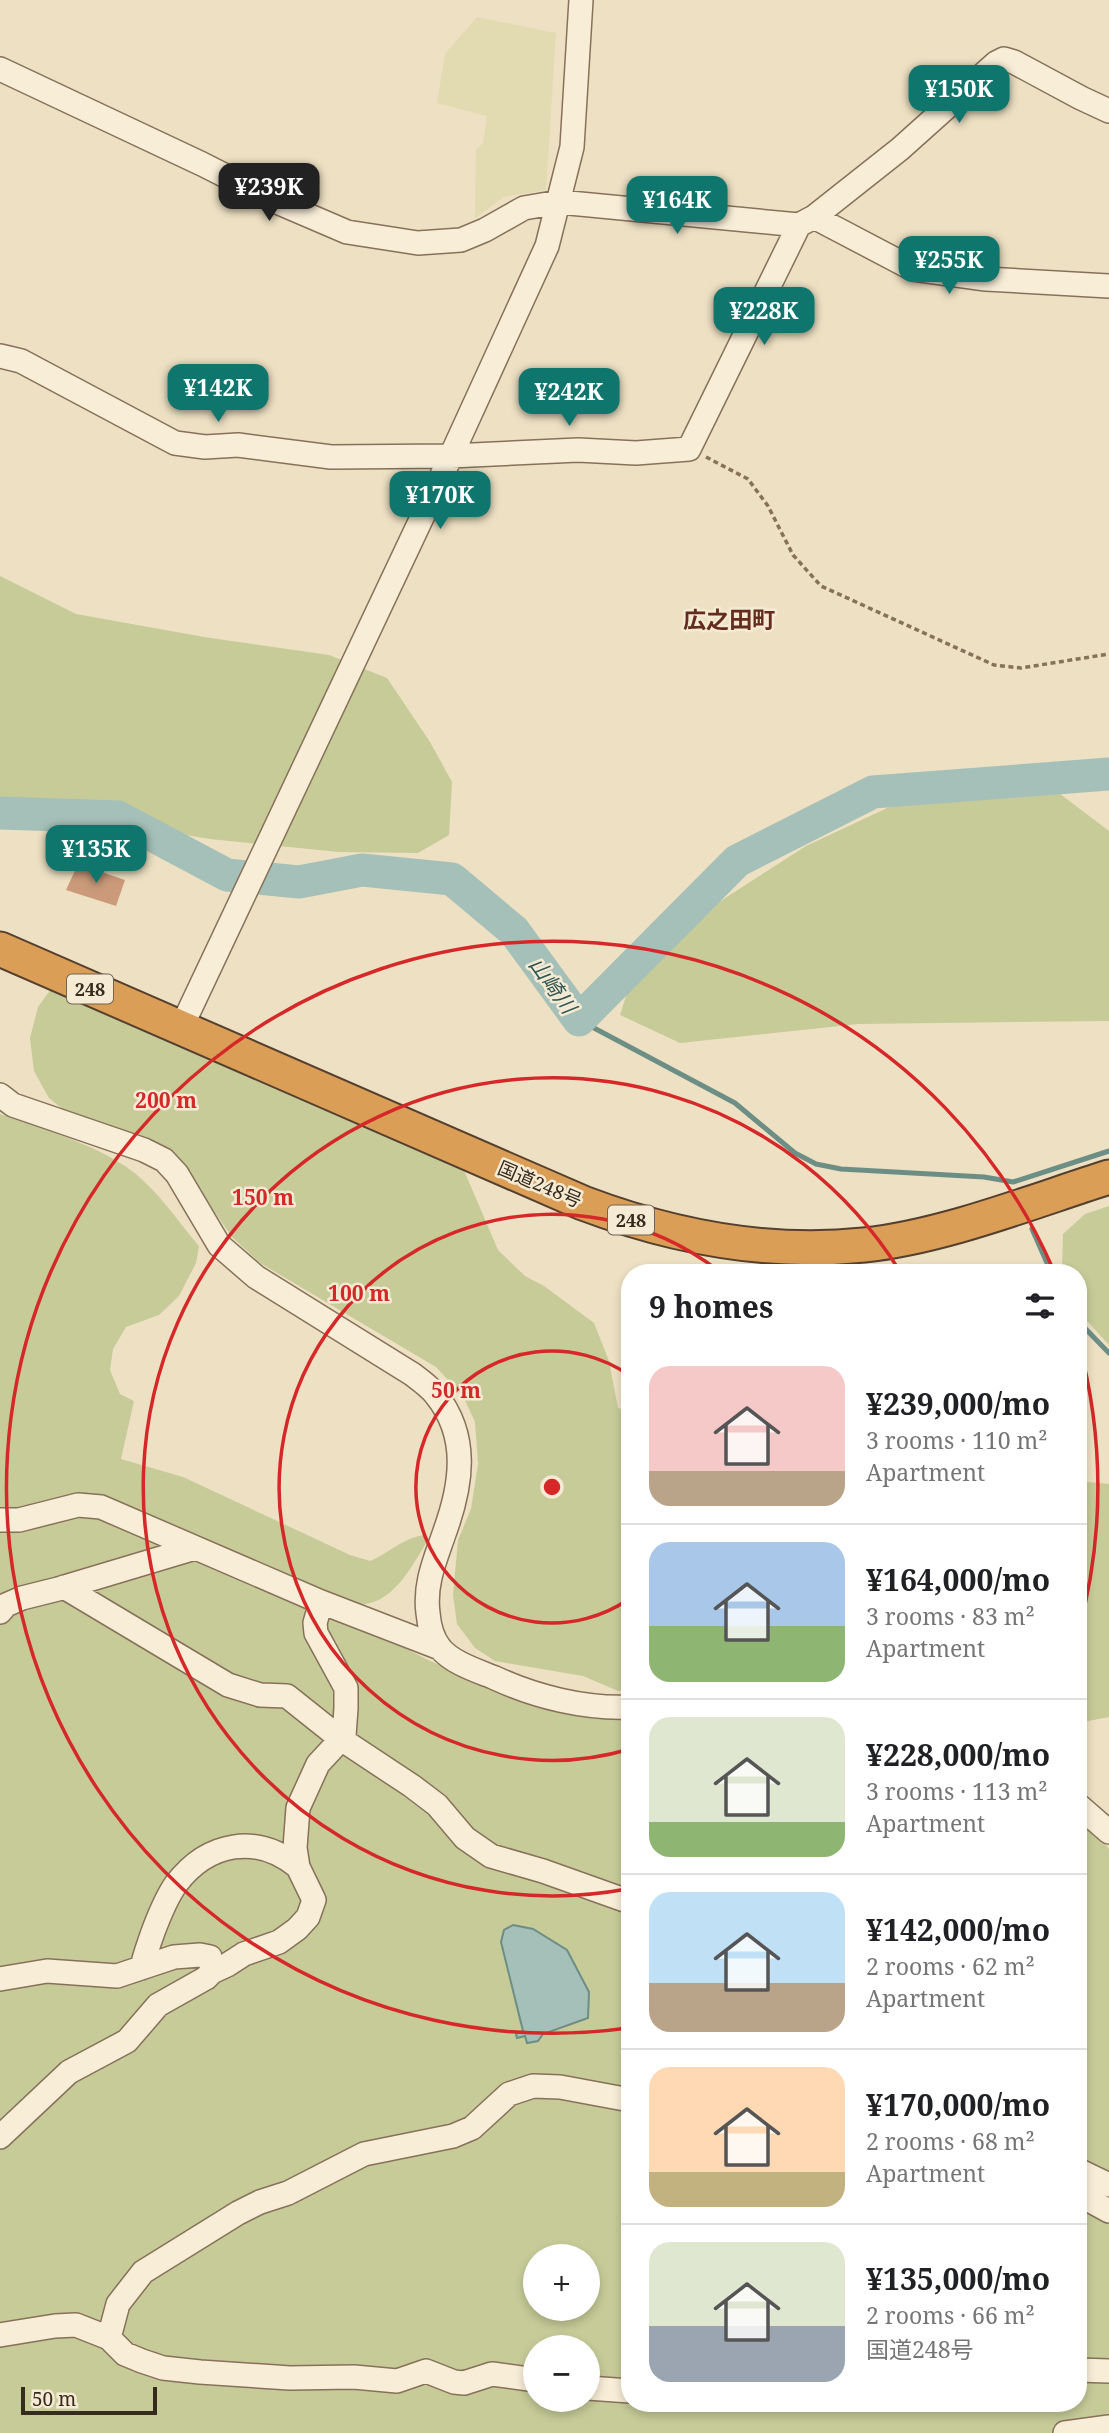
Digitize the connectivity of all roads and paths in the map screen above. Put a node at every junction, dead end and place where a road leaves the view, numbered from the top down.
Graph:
1 (581, 0) edge
2 (0, 69) edge
3 (1109, 111) edge
4 (559, 202) junction
5 (806, 221) junction
6 (1109, 286) edge
7 (0, 356) edge
8 (689, 449) junction
9 (451, 456) junction
10 (1109, 654) edge
11 (0, 949) edge
12 (181, 1028) junction
13 (0, 1095) edge
14 (1109, 1177) edge
15 (0, 1520) edge
16 (195, 1548) junction
17 (64, 1587) junction
18 (321, 1602) junction
19 (0, 1612) edge
20 (440, 1648) junction
21 (621, 1707) edge
22 (341, 1739) junction
23 (1087, 1813) edge
24 (1109, 1832) edge
25 (298, 1867) junction
26 (621, 1899) edge
27 (142, 1968) junction
28 (212, 1972) junction
29 (0, 1979) edge
30 (621, 2099) edge
31 (0, 2137) edge
32 (1087, 2174) edge
33 (1109, 2185) edge
34 (1087, 2198) edge
35 (1109, 2211) edge
36 (0, 2334) edge
37 (109, 2338) junction
38 (1087, 2370) edge
39 (1109, 2371) edge
40 (523, 2378) edge
41 (600, 2389) edge
42 (621, 2390) edge
43 (1109, 2427) edge
44 (1065, 2433) edge

1 - 4 street
2 - 4 street
3 - 5 street
4 - 5 street
4 - 9 street
5 - 6 street
5 - 8 street
7 - 9 street
8 - 9 street
8 - 10 path
9 - 12 street
11 - 12 highway, 国道248号 / 248
12 - 14 highway, 国道248号 / 248
13 - 20 street
15 - 16 street
16 - 17 street
16 - 18 street
17 - 19 street
17 - 22 street
18 - 20 street
18 - 22 street
20 - 21 street
22 - 25 street
22 - 26 street
23 - 24 street
25 - 27 street
25 - 28 street
27 - 28 street
27 - 29 street
28 - 31 street
30 - 37 street
32 - 33 street
34 - 35 street
36 - 37 street
37 - 40 street
38 - 39 street
41 - 42 street
43 - 44 street

